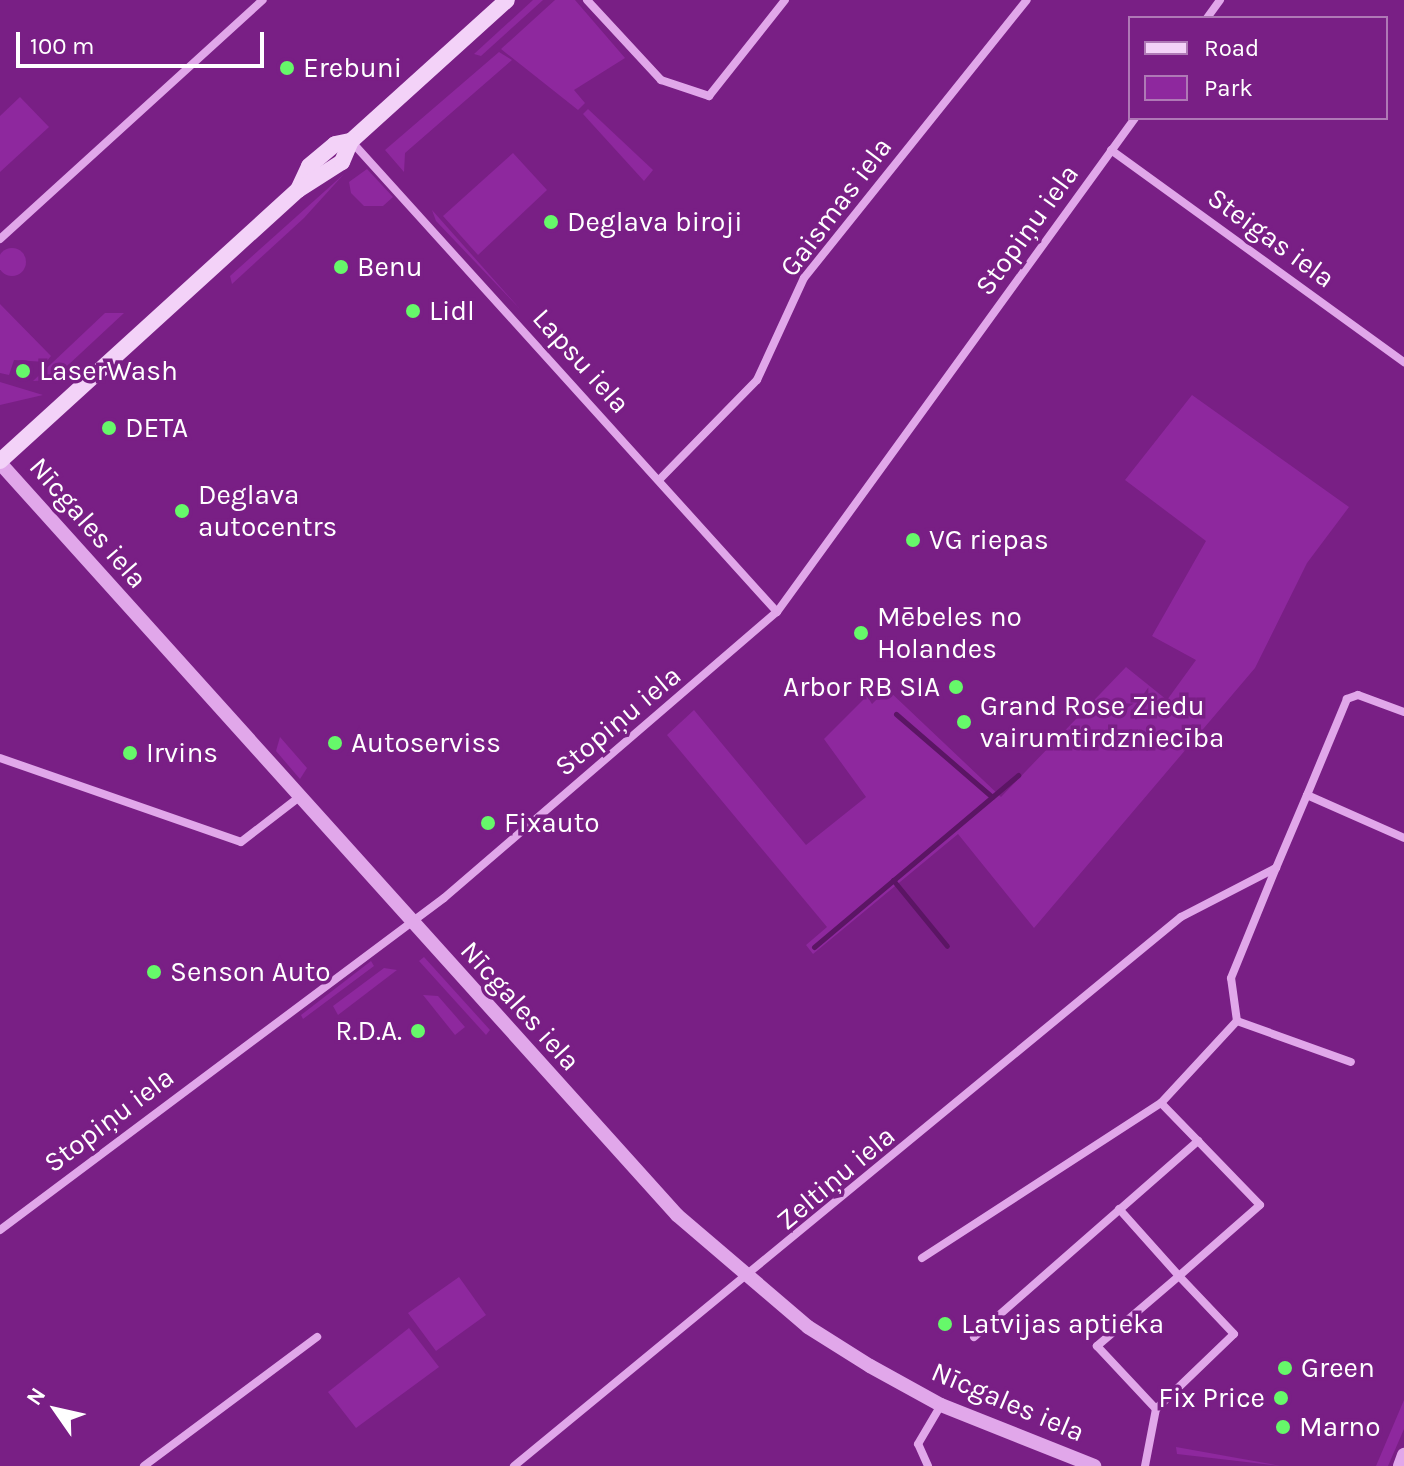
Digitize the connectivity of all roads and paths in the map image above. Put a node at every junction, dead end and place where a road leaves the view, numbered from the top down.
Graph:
1 (263, 0) edge
2 (507, 0) edge
3 (587, 0) edge
4 (785, 0) edge
5 (1027, 0) edge
6 (1134, 120) edge
7 (351, 141) junction
8 (1111, 150) junction
9 (0, 239) edge
10 (1404, 362) edge
11 (0, 462) edge
12 (659, 480) junction
13 (777, 612) junction
14 (1404, 712) edge
15 (0, 758) edge
16 (1307, 795) junction
17 (298, 798) junction
18 (1404, 838) edge
19 (1276, 868) junction
20 (408, 921) junction
21 (1237, 1021) junction
22 (1351, 1062) dead end
23 (1161, 1103) junction
24 (1198, 1141) junction
25 (1119, 1209) junction
26 (0, 1230) edge
27 (922, 1258) dead end
28 (1179, 1276) junction
29 (748, 1279) junction
30 (317, 1337) dead end
31 (974, 1337) dead end
32 (941, 1405) junction
33 (1156, 1409) junction
34 (1404, 1455) edge
35 (144, 1466) edge
36 (514, 1466) edge
37 (928, 1466) edge
38 (1094, 1466) edge
39 (1145, 1466) edge
40 (1400, 1466) edge

1 - 9 street
2 - 7 main road
3 - 4 street
5 - 12 street, Gaismas iela
6 - 8 street, Stopiņu iela
7 - 11 main road
7 - 12 street, Lapsu iela
8 - 10 street, Steigas iela
8 - 13 street, Stopiņu iela
11 - 17 street, Nīcgales iela
12 - 13 street, Lapsu iela
13 - 20 street, Stopiņu iela
14 - 16 street
15 - 17 street
16 - 18 street
16 - 19 street
17 - 20 street, Nīcgales iela
19 - 21 street
19 - 29 street, Zeltiņu iela
20 - 26 street, Stopiņu iela
20 - 29 street, Nīcgales iela
21 - 22 street
21 - 23 street
23 - 24 street
23 - 27 street
24 - 25 street
24 - 28 street
25 - 28 street
25 - 31 street
28 - 33 street
28 - 33 street
29 - 32 street, Nīcgales iela
29 - 36 street, Zeltiņu iela
30 - 35 street
32 - 37 street
32 - 38 street, Nīcgales iela
33 - 39 street
34 - 40 street

